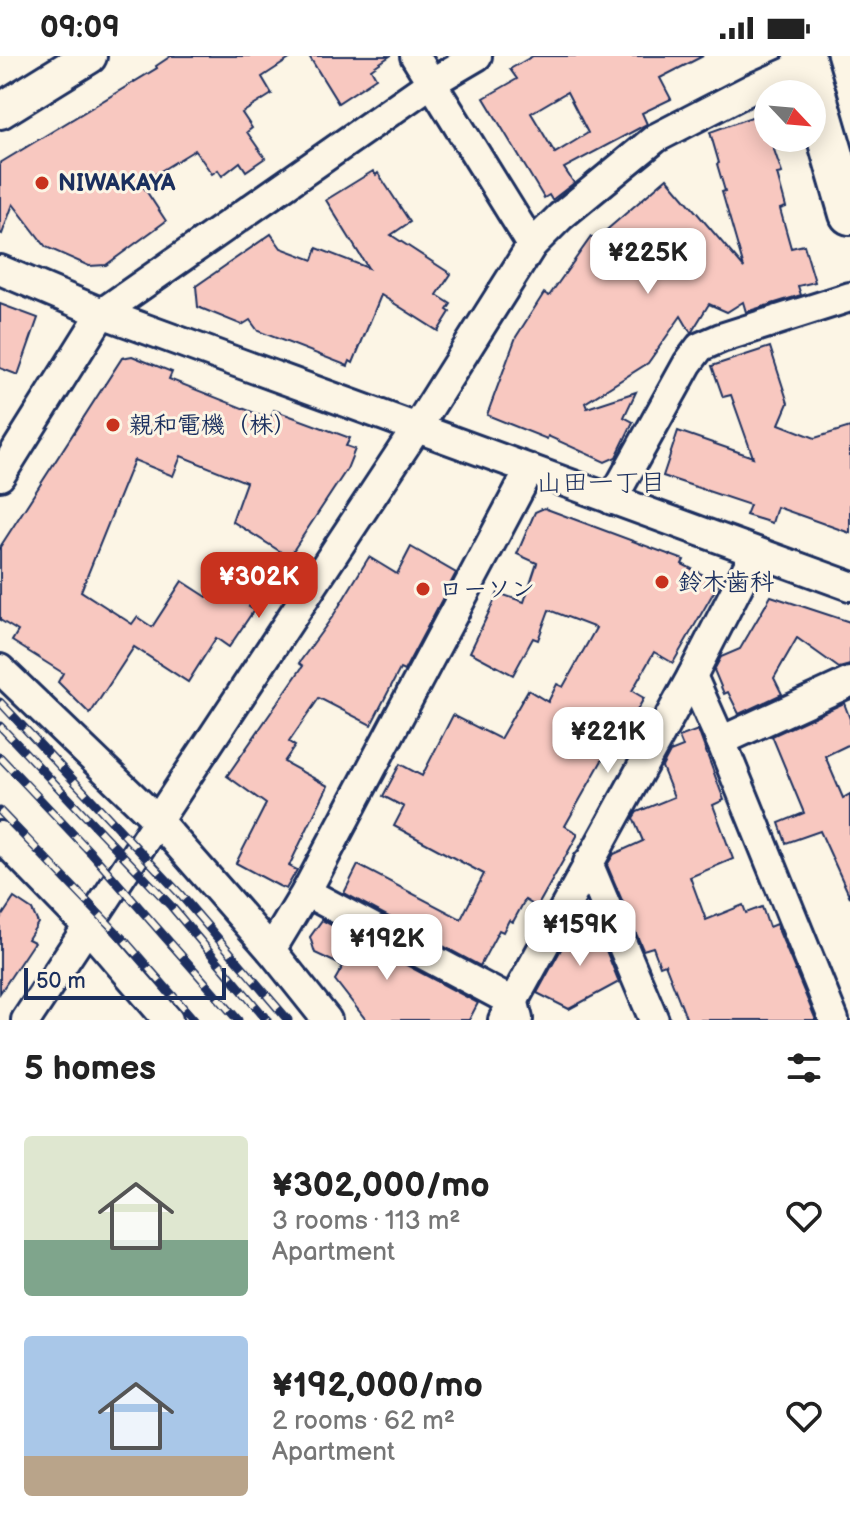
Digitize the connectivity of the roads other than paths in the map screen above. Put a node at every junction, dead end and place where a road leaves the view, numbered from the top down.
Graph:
1 (89, 56) edge
2 (415, 56) edge
3 (477, 56) edge
4 (806, 60) edge
5 (431, 83) junction
6 (0, 111) edge
7 (850, 214) edge
8 (532, 245) junction
9 (0, 270) edge
10 (850, 297) edge
11 (102, 313) junction
12 (416, 429) junction
13 (530, 469) junction
14 (0, 476) edge
15 (612, 500) junction
16 (755, 553) junction
17 (850, 586) edge
18 (0, 669) edge
19 (692, 676) junction
20 (850, 682) edge
21 (721, 741) junction
22 (157, 820) junction
23 (0, 836) edge
24 (588, 863) junction
25 (306, 892) junction
26 (86, 925) junction
27 (271, 950) junction
28 (511, 1014) edge
29 (26, 1020) edge
30 (168, 1020) edge
31 (327, 1020) edge
32 (654, 1020) edge
33 (834, 1020) edge

1 - 6 main road
2 - 5 street
3 - 5 street
4 - 7 highway
4 - 8 street
5 - 8 street
5 - 11 street
8 - 12 street
9 - 11 street
10 - 15 street
11 - 12 street
11 - 14 street
12 - 13 street
12 - 22 street
13 - 15 street
13 - 25 street
15 - 16 street
16 - 17 street
16 - 19 street
18 - 22 street
19 - 21 street
19 - 24 street
20 - 21 street
21 - 33 street
22 - 26 street
22 - 27 street
23 - 26 street
24 - 28 street
24 - 32 street
25 - 27 street
25 - 28 street
26 - 29 street
26 - 30 street
27 - 31 street

